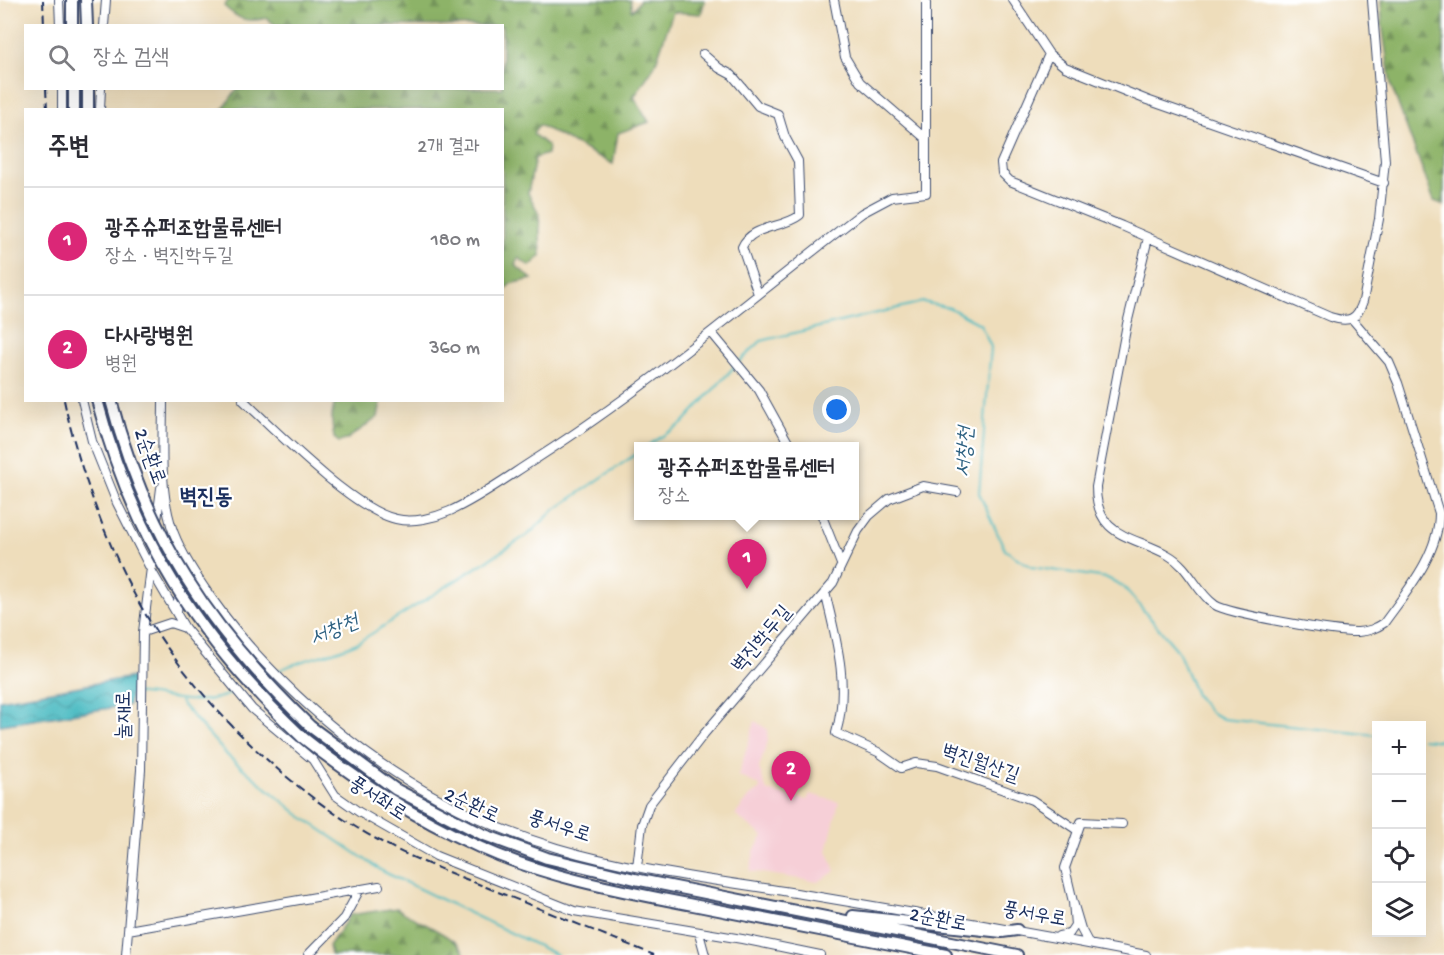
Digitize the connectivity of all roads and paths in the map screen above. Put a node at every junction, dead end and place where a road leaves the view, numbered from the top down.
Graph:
1 (59, 0) edge
2 (72, 0) edge
3 (86, 0) edge
4 (106, 0) edge
5 (834, 0) edge
6 (926, 0) edge
7 (1012, 0) edge
8 (1372, 0) edge
9 (60, 24) edge
10 (72, 24) edge
11 (87, 24) edge
12 (104, 24) edge
13 (703, 54) dead end
14 (1049, 54) junction
15 (62, 90) edge
16 (74, 90) edge
17 (88, 90) edge
18 (100, 90) edge
19 (62, 108) edge
20 (74, 108) edge
21 (88, 108) edge
22 (100, 108) edge
23 (926, 139) junction
24 (1384, 183) junction
25 (1148, 238) junction
26 (758, 294) junction
27 (1353, 320) junction
28 (711, 332) junction
29 (82, 402) edge
30 (98, 402) edge
31 (112, 402) edge
32 (163, 402) edge
33 (245, 402) edge
34 (787, 442) edge
35 (163, 475) junction
36 (957, 492) dead end
37 (824, 520) edge
38 (154, 542) junction
39 (184, 550) junction
40 (841, 564) junction
41 (151, 570) junction
42 (825, 592) junction
43 (220, 607) junction
44 (177, 614) junction
45 (185, 628) junction
46 (143, 632) junction
47 (1122, 824) dead end
48 (1077, 830) junction
49 (637, 867) junction
50 (378, 886) dead end
51 (360, 889) junction
52 (1073, 902) junction
53 (791, 909) junction
54 (128, 930) junction
55 (1017, 930) junction
56 (699, 933) junction
57 (851, 936) junction
58 (1055, 936) junction
59 (1089, 944) junction
60 (126, 955) edge
61 (308, 955) edge
62 (705, 955) edge
63 (820, 955) edge
64 (908, 955) edge
65 (946, 955) edge
66 (1017, 955) edge
67 (1146, 955) edge

1 - 9 street
2 - 10 highway
3 - 11 highway
4 - 12 street
5 - 23 street
6 - 23 street
7 - 14 street
8 - 24 street
13 - 26 street
14 - 24 street
14 - 25 street
15 - 19 street
16 - 20 highway
17 - 21 highway
18 - 22 street
23 - 26 street
24 - 27 street
25 - 27 street
25 - 27 street
26 - 28 street
28 - 33 street
28 - 34 street
29 - 41 street, 풍서좌로
30 - 57 highway, 2순환로, bridge
31 - 53 highway, 2순환로, bridge
32 - 35 street, 풍서우로
35 - 38 street, 눌재로
35 - 39 street, 풍서우로
36 - 40 street, 벽진학두길
37 - 40 street
38 - 39 street
38 - 41 street, 눌재로
39 - 43 street, 풍서우로
40 - 42 street, 벽진학두길
41 - 44 street, 풍서좌로
41 - 46 street, 눌재로
42 - 48 street, 벽진월산길
42 - 49 street, 벽진학두길
43 - 44 street
43 - 49 street, 풍서우로
44 - 45 street, 풍서좌로
45 - 46 street
45 - 56 street, 풍서좌로
46 - 54 street, 눌재로
47 - 48 street
48 - 52 street
49 - 55 street, 풍서우로
50 - 51 street
51 - 54 street
51 - 61 street
52 - 58 street
52 - 59 street
53 - 55 highway
53 - 66 highway, 2순환로
54 - 60 street, 눌재로
55 - 58 street, 풍서우로
56 - 62 street
56 - 63 street, 풍서좌로
57 - 64 highway
57 - 65 highway, 2순환로
58 - 59 street, 풍서우로
59 - 67 street, 풍서우로

